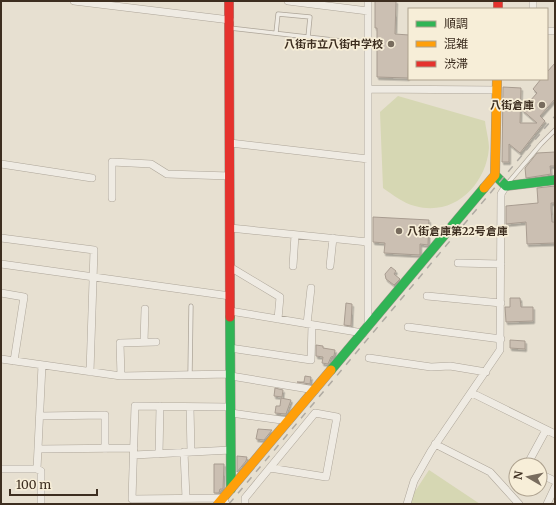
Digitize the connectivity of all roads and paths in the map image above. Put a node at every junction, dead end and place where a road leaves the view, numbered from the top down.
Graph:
1 (74, 1) edge
2 (230, 1) edge
3 (288, 1) edge
4 (368, 1) edge
5 (96, 2) edge
6 (368, 11) junction
7 (230, 24) junction
8 (276, 33) junction
9 (308, 37) junction
10 (368, 44) junction
11 (497, 80) edge
12 (368, 89) junction
13 (497, 90) junction
14 (555, 130) edge
15 (230, 143) junction
16 (368, 159) junction
17 (1, 164) edge
18 (495, 175) junction
19 (230, 176) junction
20 (92, 178) dead end
21 (555, 180) edge
22 (506, 186) junction
23 (112, 198) dead end
24 (230, 228) junction
25 (296, 235) junction
26 (1, 238) edge
27 (333, 238) junction
28 (368, 242) junction
29 (458, 263) dead end
30 (1, 264) edge
31 (501, 264) junction
32 (293, 266) dead end
33 (330, 266) dead end
34 (230, 267) junction
35 (94, 278) junction
36 (311, 288) dead end
37 (1, 293) edge
38 (230, 296) junction
39 (427, 296) dead end
40 (501, 303) junction
41 (191, 306) dead end
42 (144, 309) dead end
43 (230, 311) junction
44 (278, 319) junction
45 (309, 324) junction
46 (408, 327) dead end
47 (365, 330) junction
48 (501, 339) junction
49 (144, 342) junction
50 (156, 342) dead end
51 (230, 348) junction
52 (369, 358) dead end
53 (1, 359) edge
54 (14, 361) junction
55 (42, 365) junction
56 (90, 372) junction
57 (486, 372) junction
58 (190, 374) junction
59 (231, 375) junction
60 (121, 376) junction
61 (315, 390) junction
62 (472, 393) junction
63 (160, 406) junction
64 (190, 407) junction
65 (231, 410) junction
66 (40, 416) junction
67 (289, 421) junction
68 (546, 430) junction
69 (555, 434) edge
70 (435, 444) junction
71 (38, 449) junction
72 (105, 449) junction
73 (231, 450) junction
74 (134, 451) junction
75 (187, 452) junction
76 (159, 454) junction
77 (531, 457) edge
78 (270, 468) junction
79 (1, 469) edge
80 (38, 469) junction
81 (555, 487) edge
82 (231, 489) junction
83 (186, 498) junction
84 (222, 502) edge
85 (41, 504) edge
86 (245, 504) edge
87 (407, 504) edge
88 (519, 504) edge
89 (547, 504) edge

1 - 5 street
2 - 7 street
3 - 6 street
4 - 6 street
5 - 7 street
6 - 10 street
7 - 8 lane
7 - 15 street
8 - 9 lane
8 - 9 lane
9 - 10 lane
10 - 12 street
11 - 13 street
12 - 13 street
12 - 16 street
13 - 18 street
14 - 22 lane
15 - 16 street
15 - 19 street
16 - 28 street
17 - 20 street
18 - 22 street
18 - 47 street
19 - 23 street
19 - 24 street
21 - 22 street
22 - 31 street
24 - 25 street
24 - 34 street
25 - 27 street
25 - 32 street
26 - 35 street
27 - 28 street
27 - 33 street
28 - 47 street
29 - 31 street
30 - 35 street
31 - 40 street
34 - 38 street
34 - 44 street
35 - 38 street
35 - 56 street
36 - 45 street
37 - 54 street
38 - 43 street
39 - 40 street
40 - 48 street
41 - 58 lane
42 - 49 street
43 - 44 street
43 - 51 street
44 - 45 street
45 - 47 street
45 - 51 street
46 - 48 street
47 - 61 street
48 - 57 street
49 - 50 street
49 - 60 street
51 - 59 street
52 - 57 street
53 - 54 street
54 - 55 street
55 - 56 street
55 - 66 street
56 - 60 street
57 - 62 street
58 - 59 street
58 - 60 street
59 - 61 street
59 - 65 street
61 - 67 street
62 - 68 street
62 - 70 street
63 - 64 street
63 - 74 street
63 - 76 street
64 - 65 street
64 - 75 street
65 - 67 street
65 - 73 street
66 - 71 street
66 - 72 street
67 - 82 street
68 - 69 street
68 - 77 street
70 - 87 street
70 - 88 street
71 - 72 street
71 - 80 street
72 - 74 street
73 - 75 street
73 - 82 street
74 - 76 street
74 - 83 street
75 - 76 street
75 - 83 street
78 - 78 street
78 - 86 street
79 - 80 street
80 - 85 street
81 - 89 street
82 - 84 street
83 - 84 street

